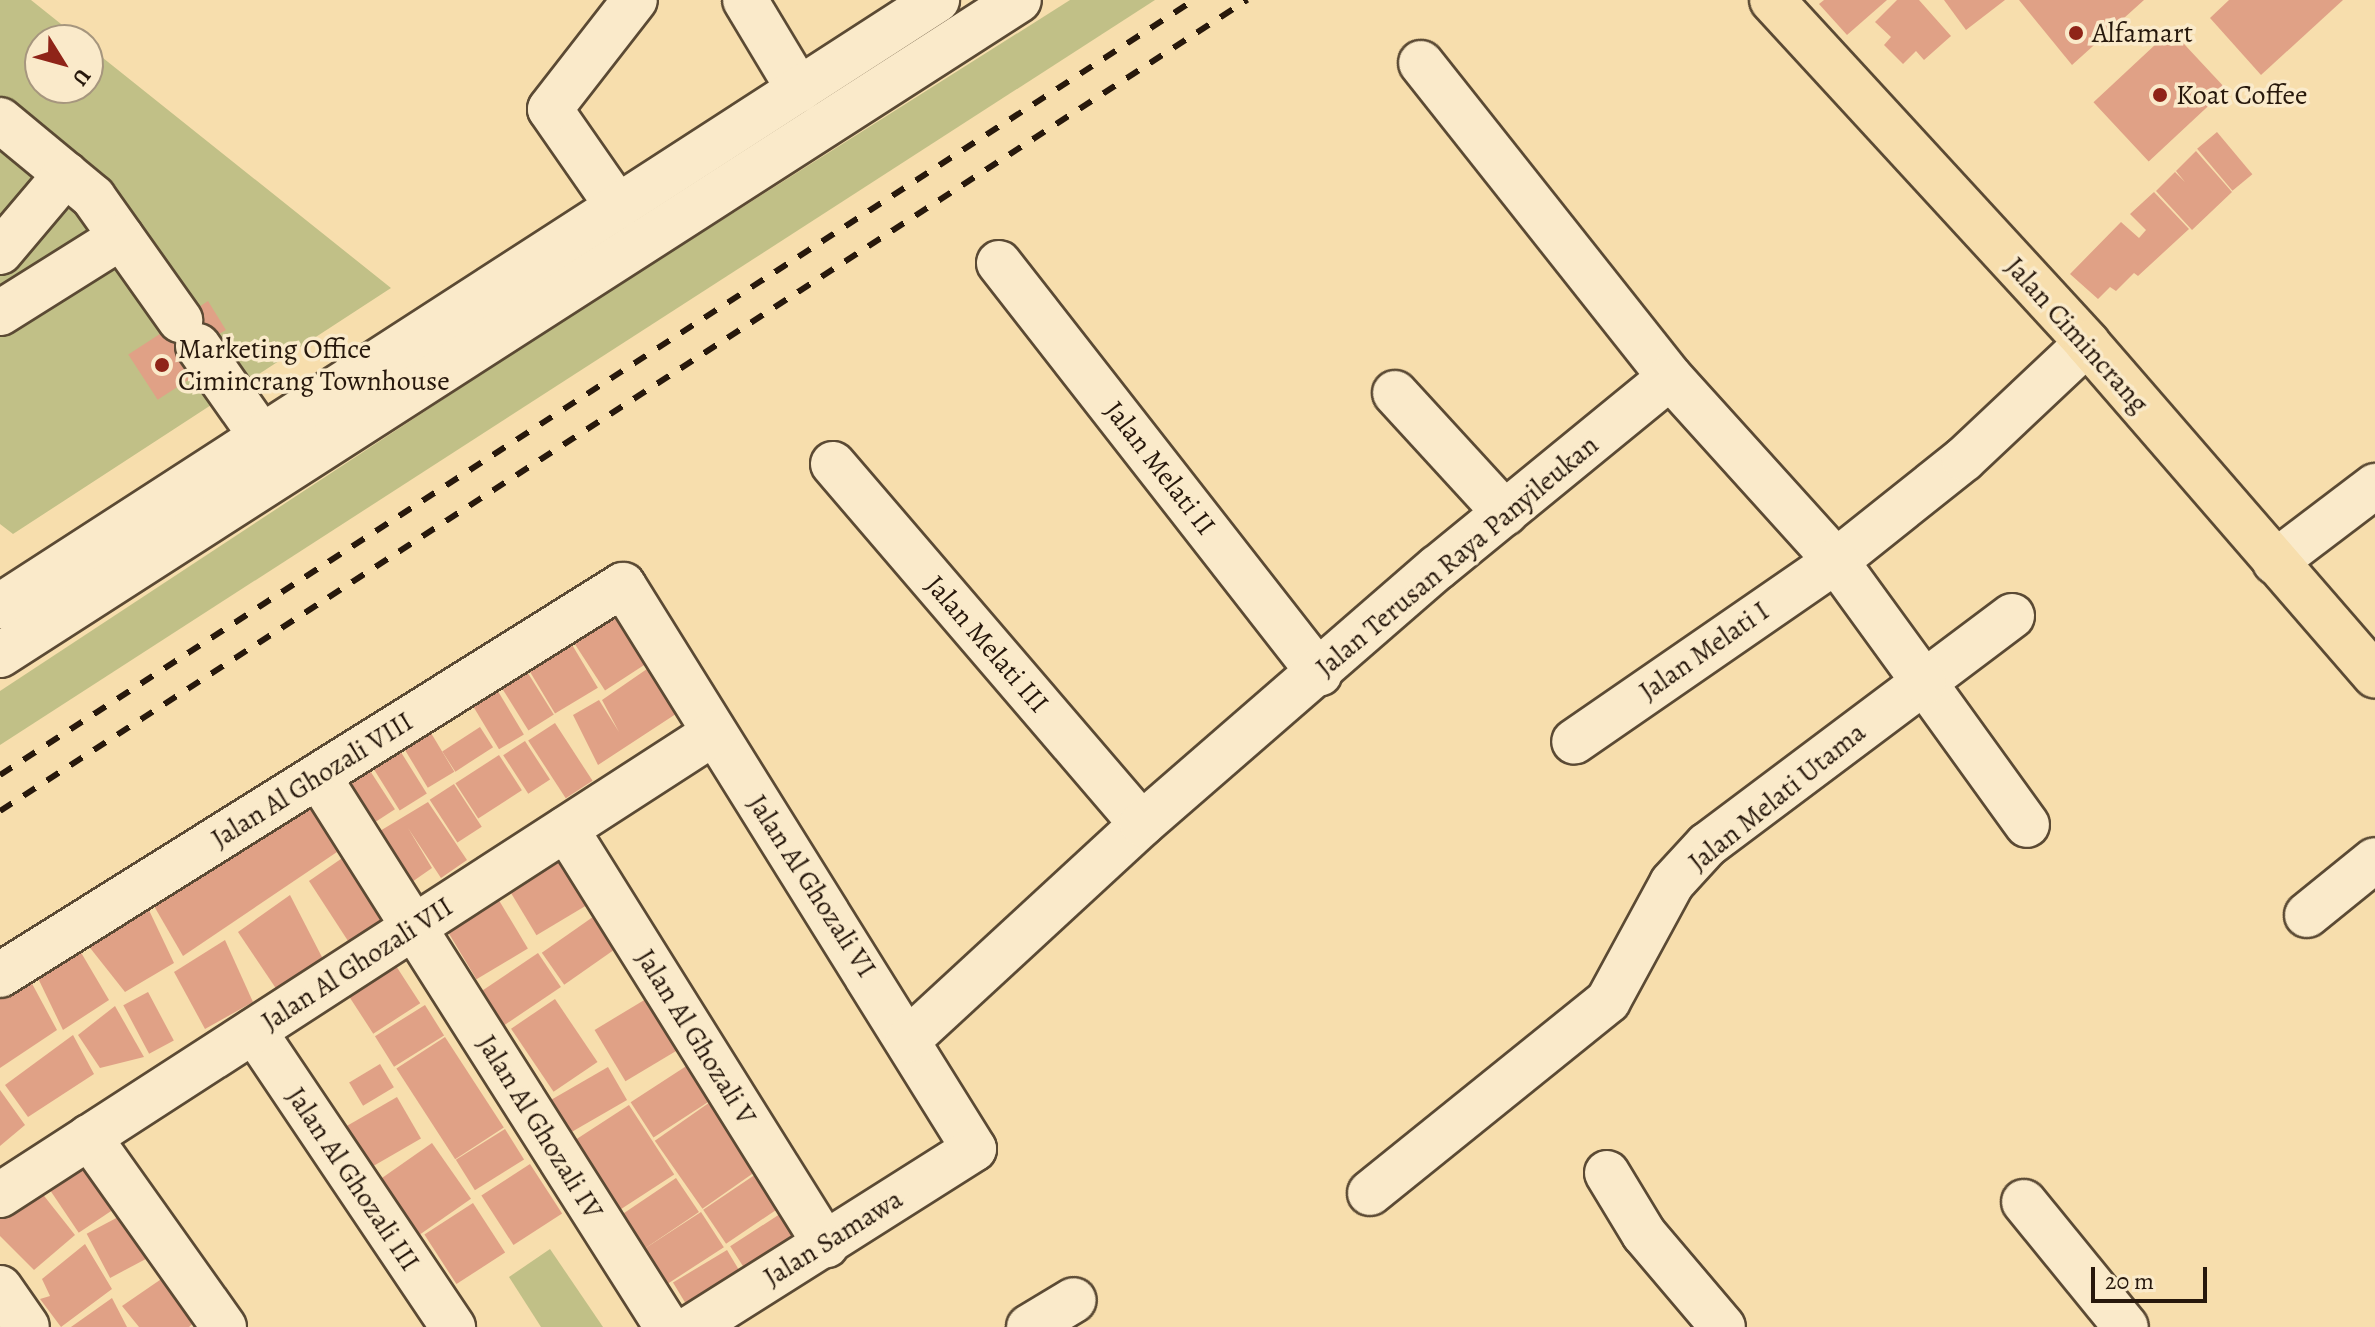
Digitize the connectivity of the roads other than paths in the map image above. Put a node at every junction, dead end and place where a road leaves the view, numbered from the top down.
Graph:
1 (635, 0) edge
2 (745, 0) edge
3 (937, 0) edge
4 (1019, 0) edge
5 (1772, 0) edge
6 (1421, 63) dead end
7 (799, 90) junction
8 (0, 120) edge
9 (66, 174) junction
10 (618, 207) junction
11 (121, 237) junction
12 (0, 252) edge
13 (999, 263) dead end
14 (0, 313) edge
15 (2087, 343) junction
16 (1670, 377) junction
17 (1395, 393) dead end
18 (262, 437) junction
19 (833, 464) dead end
20 (2375, 486) edge
21 (1505, 513) junction
22 (1836, 561) junction
23 (2275, 562) junction
24 (623, 585) joint
25 (0, 606) edge
26 (2012, 616) dead end
27 (0, 655) edge
28 (1320, 674) junction
29 (2375, 676) edge
30 (1924, 682) junction
31 (714, 733) junction
32 (1574, 742) dead end
33 (318, 776) junction
34 (1142, 824) junction
35 (2027, 825) dead end
36 (566, 829) junction
37 (2375, 860) edge
38 (2307, 915) dead end
39 (414, 928) junction
40 (0, 975) edge
41 (254, 1031) junction
42 (908, 1040) junction
43 (89, 1137) junction
44 (1607, 1173) dead end
45 (1370, 1193) dead end
46 (0, 1195) edge
47 (2024, 1202) dead end
48 (826, 1245) junction
49 (0, 1288) edge
50 (1074, 1300) dead end
51 (27, 1327) edge
52 (224, 1327) edge
53 (453, 1327) edge
54 (667, 1327) edge
55 (692, 1327) edge
56 (1029, 1327) edge
57 (1723, 1327) edge
58 (2126, 1327) edge

1 - 10 street
2 - 7 street
3 - 7 street
4 - 27 street
5 - 15 main road, Jalan Cimincrang
6 - 16 street
7 - 10 street
8 - 9 street
9 - 11 street
9 - 12 street
10 - 18 street
11 - 14 street
11 - 18 street
13 - 28 street, Jalan Melati II
15 - 22 street
15 - 23 main road, Jalan Cimincrang
16 - 21 street, Jalan Terusan Raya Panyileukan
16 - 22 street
17 - 21 street
18 - 25 street
19 - 34 street, Jalan Melati III
20 - 23 street
21 - 28 street, Jalan Terusan Raya Panyileukan
22 - 30 street
22 - 32 street, Jalan Melati I
23 - 29 main road, Jalan Cimincrang
24 - 31 street, Jalan Al Ghozali VI
24 - 33 street, Jalan Al Ghozali VIII
26 - 30 street, Jalan Melati Utama
28 - 34 street, Jalan Terusan Raya Panyileukan
30 - 35 street
30 - 45 street, Jalan Melati Utama
31 - 36 street, Jalan Al Ghozali VII
31 - 42 street, Jalan Al Ghozali VI
33 - 39 street, Jalan Al Ghozali IV
33 - 40 street, Jalan Al Ghozali VIII
34 - 42 street, Jalan Terusan Raya Panyileukan
36 - 39 street, Jalan Al Ghozali VII
36 - 48 street, Jalan Al Ghozali V
37 - 38 street
39 - 41 street, Jalan Al Ghozali VII
39 - 54 street, Jalan Al Ghozali IV
41 - 43 street, Jalan Al Ghozali VII
41 - 53 street, Jalan Al Ghozali III
42 - 48 street, Jalan Samawa
43 - 46 street, Jalan Al Ghozali VII
43 - 52 street
44 - 57 street
47 - 58 street
48 - 55 street, Jalan Samawa
49 - 51 street
50 - 56 street

